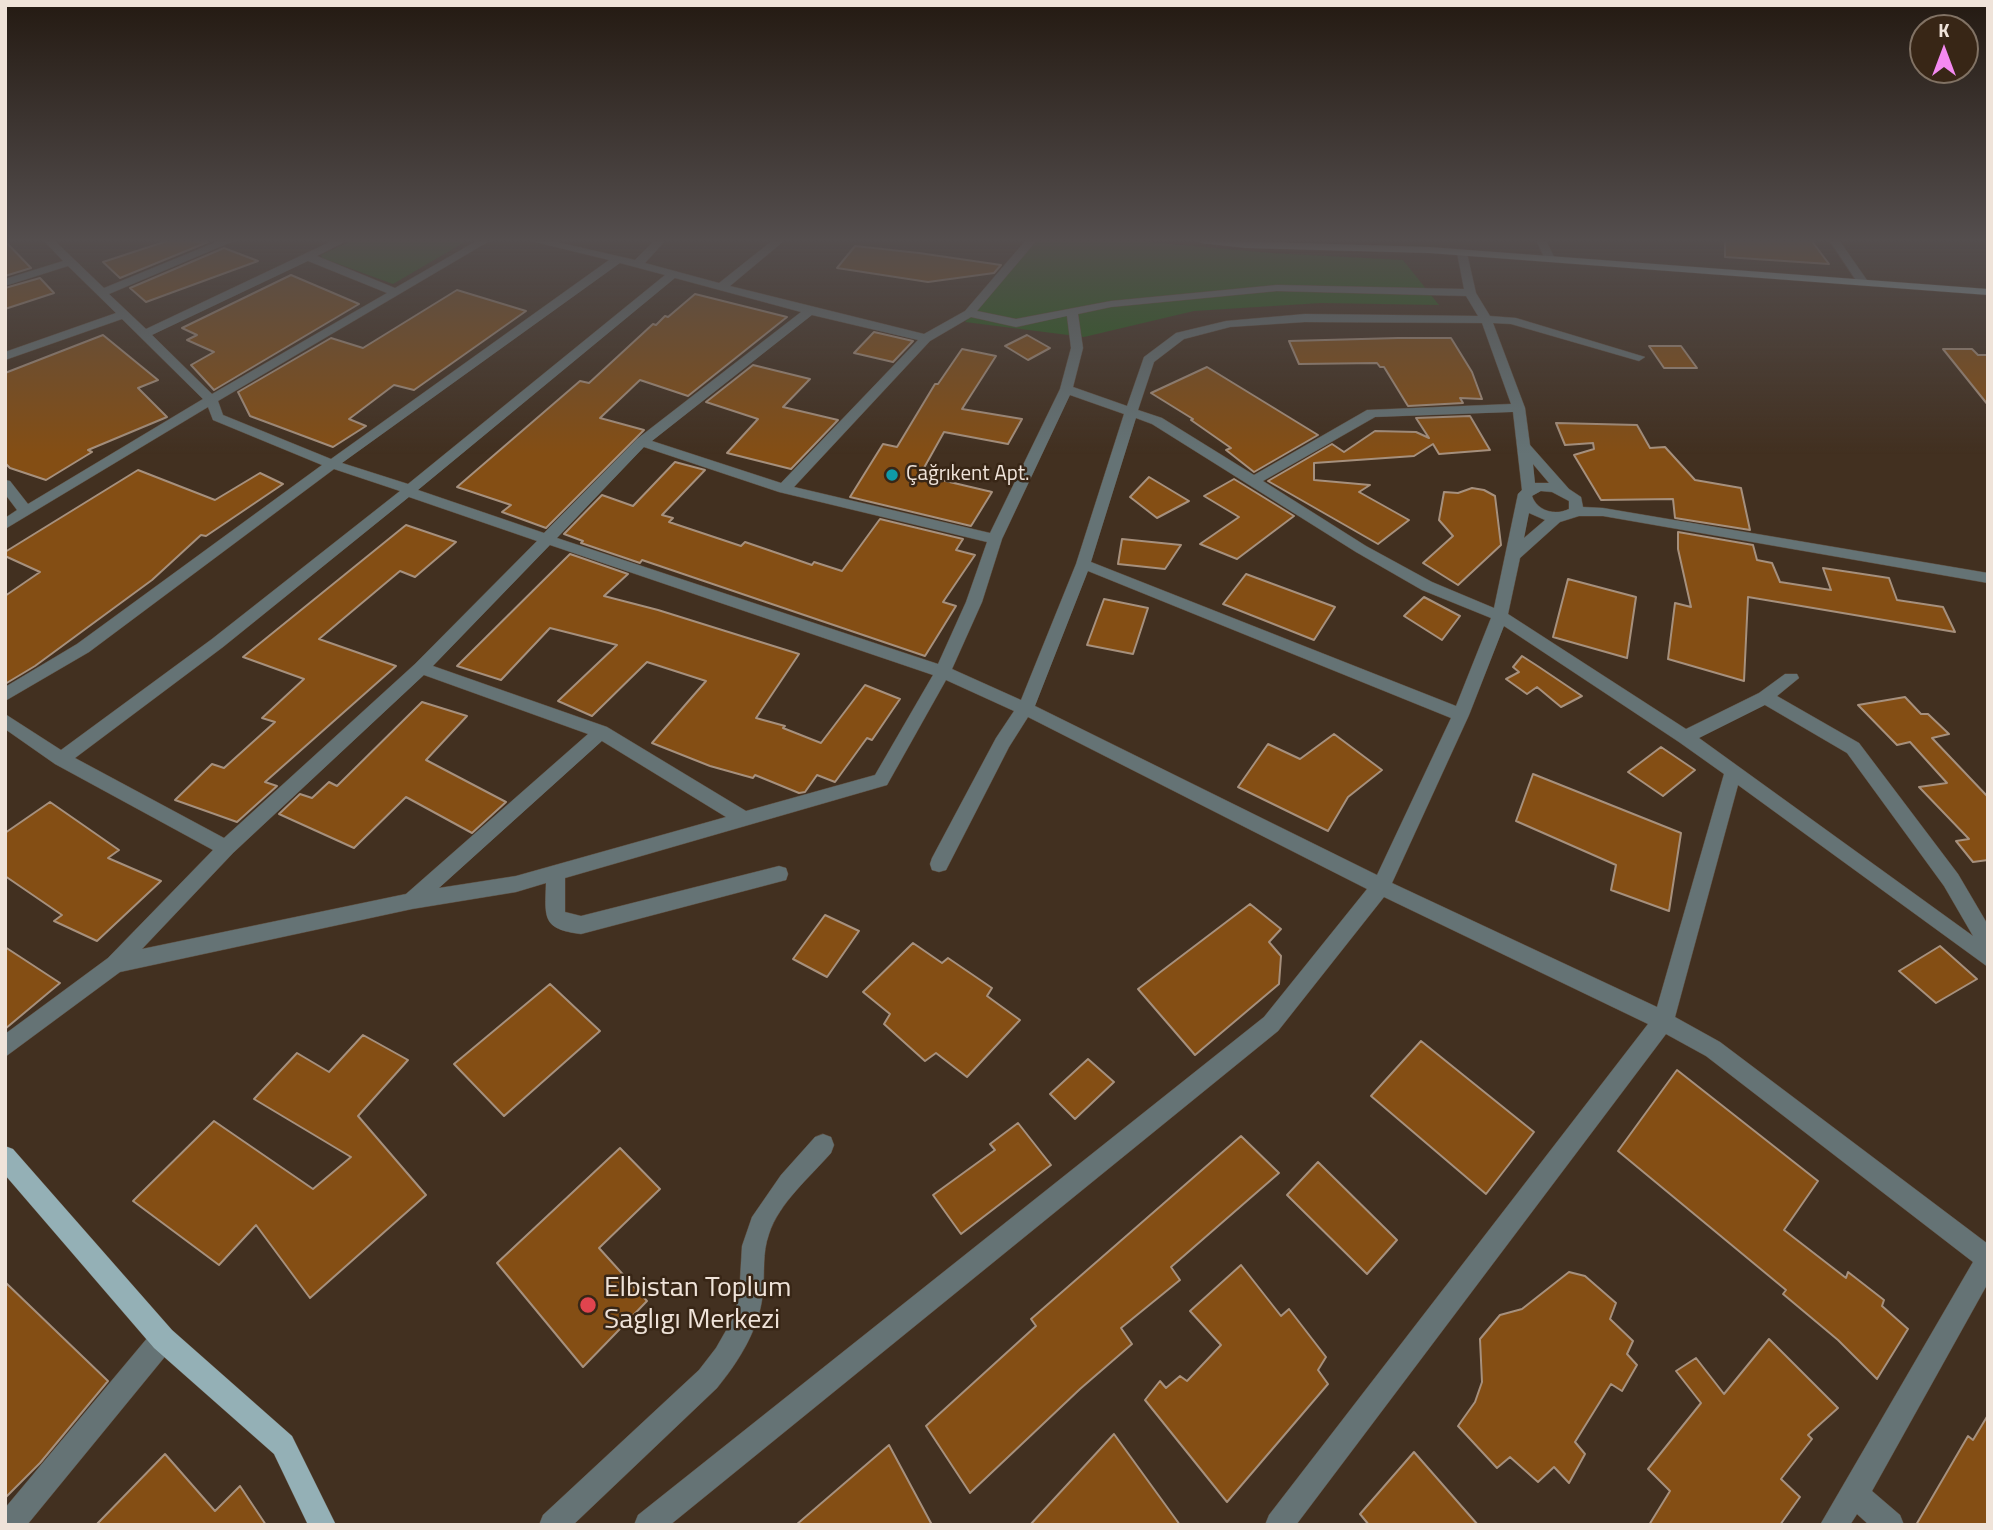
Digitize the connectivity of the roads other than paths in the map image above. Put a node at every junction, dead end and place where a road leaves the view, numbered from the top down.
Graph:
1 (121, 311) edge
2 (193, 311) edge
3 (365, 311) edge
4 (545, 311) edge
5 (627, 311) edge
6 (810, 311) edge
7 (812, 311) edge
8 (1076, 311) edge
9 (1481, 311) edge
10 (1072, 312) junction
11 (969, 313) joint
12 (124, 314) junction
13 (1486, 319) junction
14 (145, 334) junction
15 (926, 338) junction
16 (5, 356) edge
17 (1639, 357) dead end
18 (1066, 389) junction
19 (211, 400) junction
20 (1519, 408) junction
21 (1130, 411) junction
22 (642, 442) junction
23 (1525, 447) junction
24 (332, 464) junction
25 (1254, 481) junction
26 (5, 484) edge
27 (408, 489) junction
28 (784, 489) junction
29 (1563, 490) junction
30 (1527, 495) junction
31 (1576, 511) junction
32 (26, 512) junction
33 (1557, 517) junction
34 (5, 524) edge
35 (546, 539) junction
36 (995, 539) junction
37 (1514, 555) junction
38 (1083, 564) junction
39 (1988, 578) edge
40 (1500, 616) junction
41 (421, 668) junction
42 (943, 672) junction
43 (1791, 678) dead end
44 (5, 695) edge
45 (1765, 697) junction
46 (1026, 708) junction
47 (1461, 715) junction
48 (5, 720) edge
49 (601, 732) junction
50 (1685, 737) junction
51 (61, 759) junction
52 (1733, 772) junction
53 (744, 820) junction
54 (226, 848) junction
55 (939, 864) dead end
56 (556, 872) junction
57 (779, 874) dead end
58 (1381, 886) junction
59 (412, 901) junction
60 (1988, 943) edge
61 (1988, 958) edge
62 (115, 964) junction
63 (1664, 1020) junction
64 (5, 1047) edge
65 (823, 1145) dead end
66 (5, 1157) edge
67 (1988, 1259) edge
68 (163, 1339) junction
69 (1855, 1494) junction
70 (9, 1525) edge
71 (322, 1525) edge
72 (553, 1525) edge
73 (648, 1525) edge
74 (1279, 1525) edge
75 (1835, 1525) edge
76 (1889, 1525) edge

1 - 12 street
2 - 14 street
3 - 19 street
4 - 24 street
5 - 27 street
6 - 22 street
7 - 15 street
8 - 10 street
9 - 13 street
10 - 11 street
10 - 18 street
11 - 15 street
12 - 14 street
12 - 16 street
13 - 17 street
13 - 20 street
13 - 21 street
14 - 19 street
15 - 28 street
18 - 21 street
18 - 36 street
19 - 24 street
19 - 32 street
20 - 23 street
20 - 25 street
21 - 25 street
21 - 38 street
22 - 28 street
22 - 35 street
23 - 29 street
23 - 30 street
24 - 27 street
24 - 44 street
25 - 40 street
26 - 32 street
27 - 35 street
27 - 51 street
28 - 36 street
29 - 30 street
29 - 31 street
30 - 33 street
30 - 37 street
31 - 33 street
31 - 39 street
32 - 34 street
33 - 37 street
35 - 41 street
35 - 42 street
36 - 42 street
37 - 40 street
38 - 46 street
38 - 47 street
40 - 47 street
40 - 50 street
41 - 49 street
41 - 54 street
42 - 46 street
42 - 53 street
43 - 45 street
45 - 50 street
45 - 60 street
46 - 55 street
46 - 58 street
47 - 58 street
48 - 51 street
49 - 53 street
49 - 59 street
50 - 52 street
51 - 54 street
52 - 61 street
52 - 63 street
53 - 56 street
54 - 62 street
56 - 57 street
56 - 59 street
58 - 63 street
58 - 73 street
59 - 62 street
62 - 64 street
63 - 67 street
63 - 74 street
65 - 72 street
66 - 68 main road
67 - 69 street
68 - 70 street
68 - 71 main road
69 - 75 street
69 - 76 street

